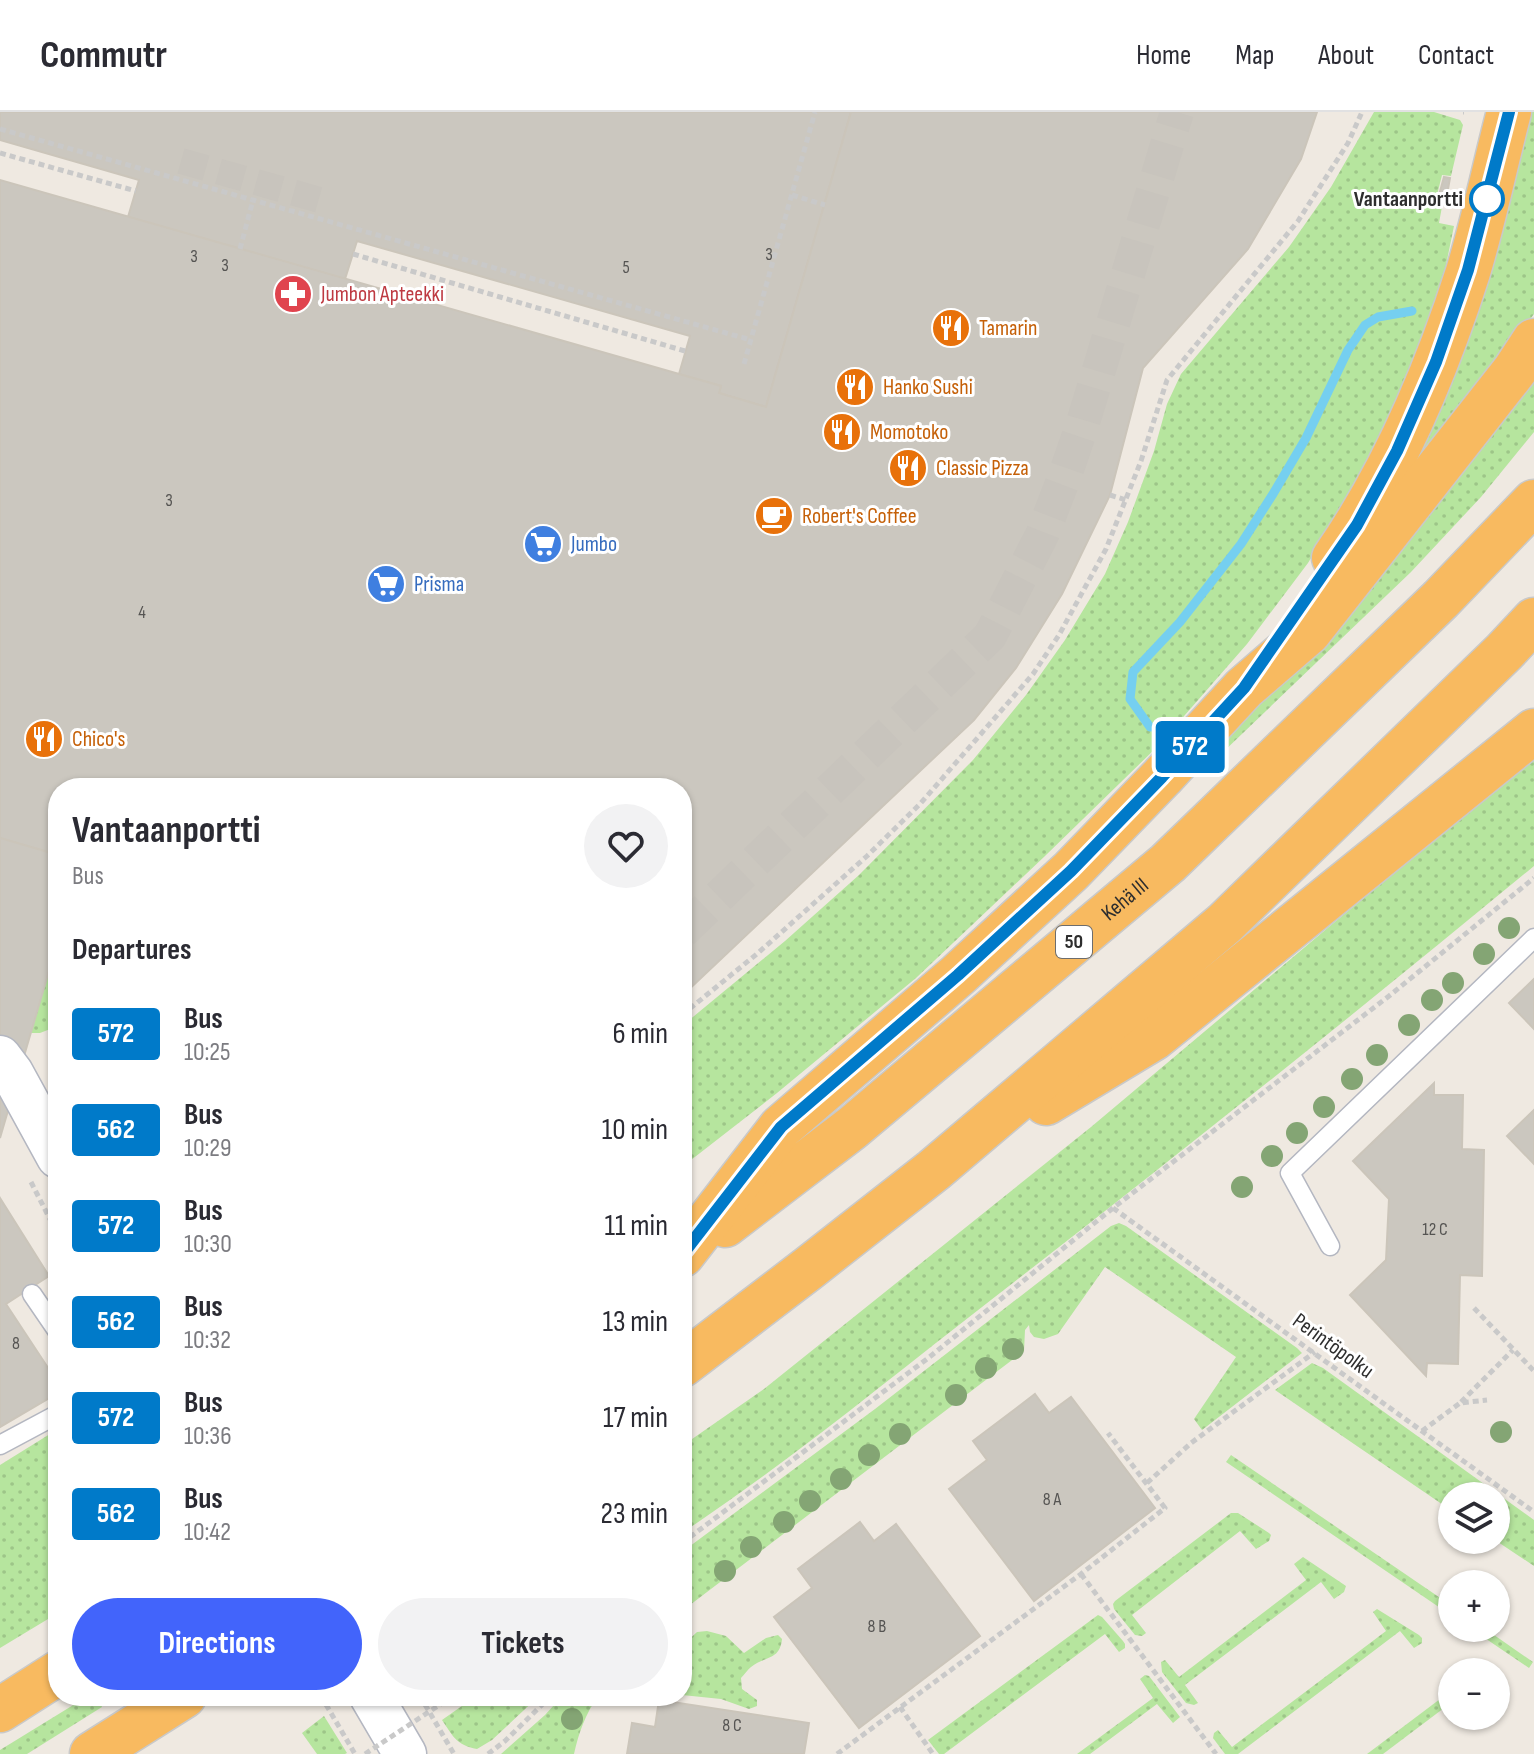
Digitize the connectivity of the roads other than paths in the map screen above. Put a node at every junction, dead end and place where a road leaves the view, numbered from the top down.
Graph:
1 (1509, 112) edge
2 (1534, 341) edge
3 (1534, 502) edge
4 (1534, 620) edge
5 (1244, 688) junction
6 (1534, 731) edge
7 (1534, 938) edge
8 (0, 1057) edge
9 (48, 1139) edge
10 (934, 1170) junction
11 (692, 1243) edge
12 (1330, 1246) dead end
13 (692, 1248) edge
14 (32, 1294) dead end
15 (48, 1317) edge
16 (692, 1357) edge
17 (48, 1419) edge
18 (0, 1445) edge
19 (48, 1679) edge
20 (168, 1706) edge
21 (377, 1706) edge
22 (0, 1710) edge
23 (92, 1754) edge
24 (405, 1754) edge

1 - 5 highway
2 - 5 highway
3 - 13 highway, Kehä III / 50
4 - 10 highway
5 - 11 highway
6 - 10 highway
7 - 12 lane
8 - 9 street
10 - 16 highway
14 - 15 lane
17 - 18 lane
19 - 22 highway
20 - 23 highway
21 - 24 street

